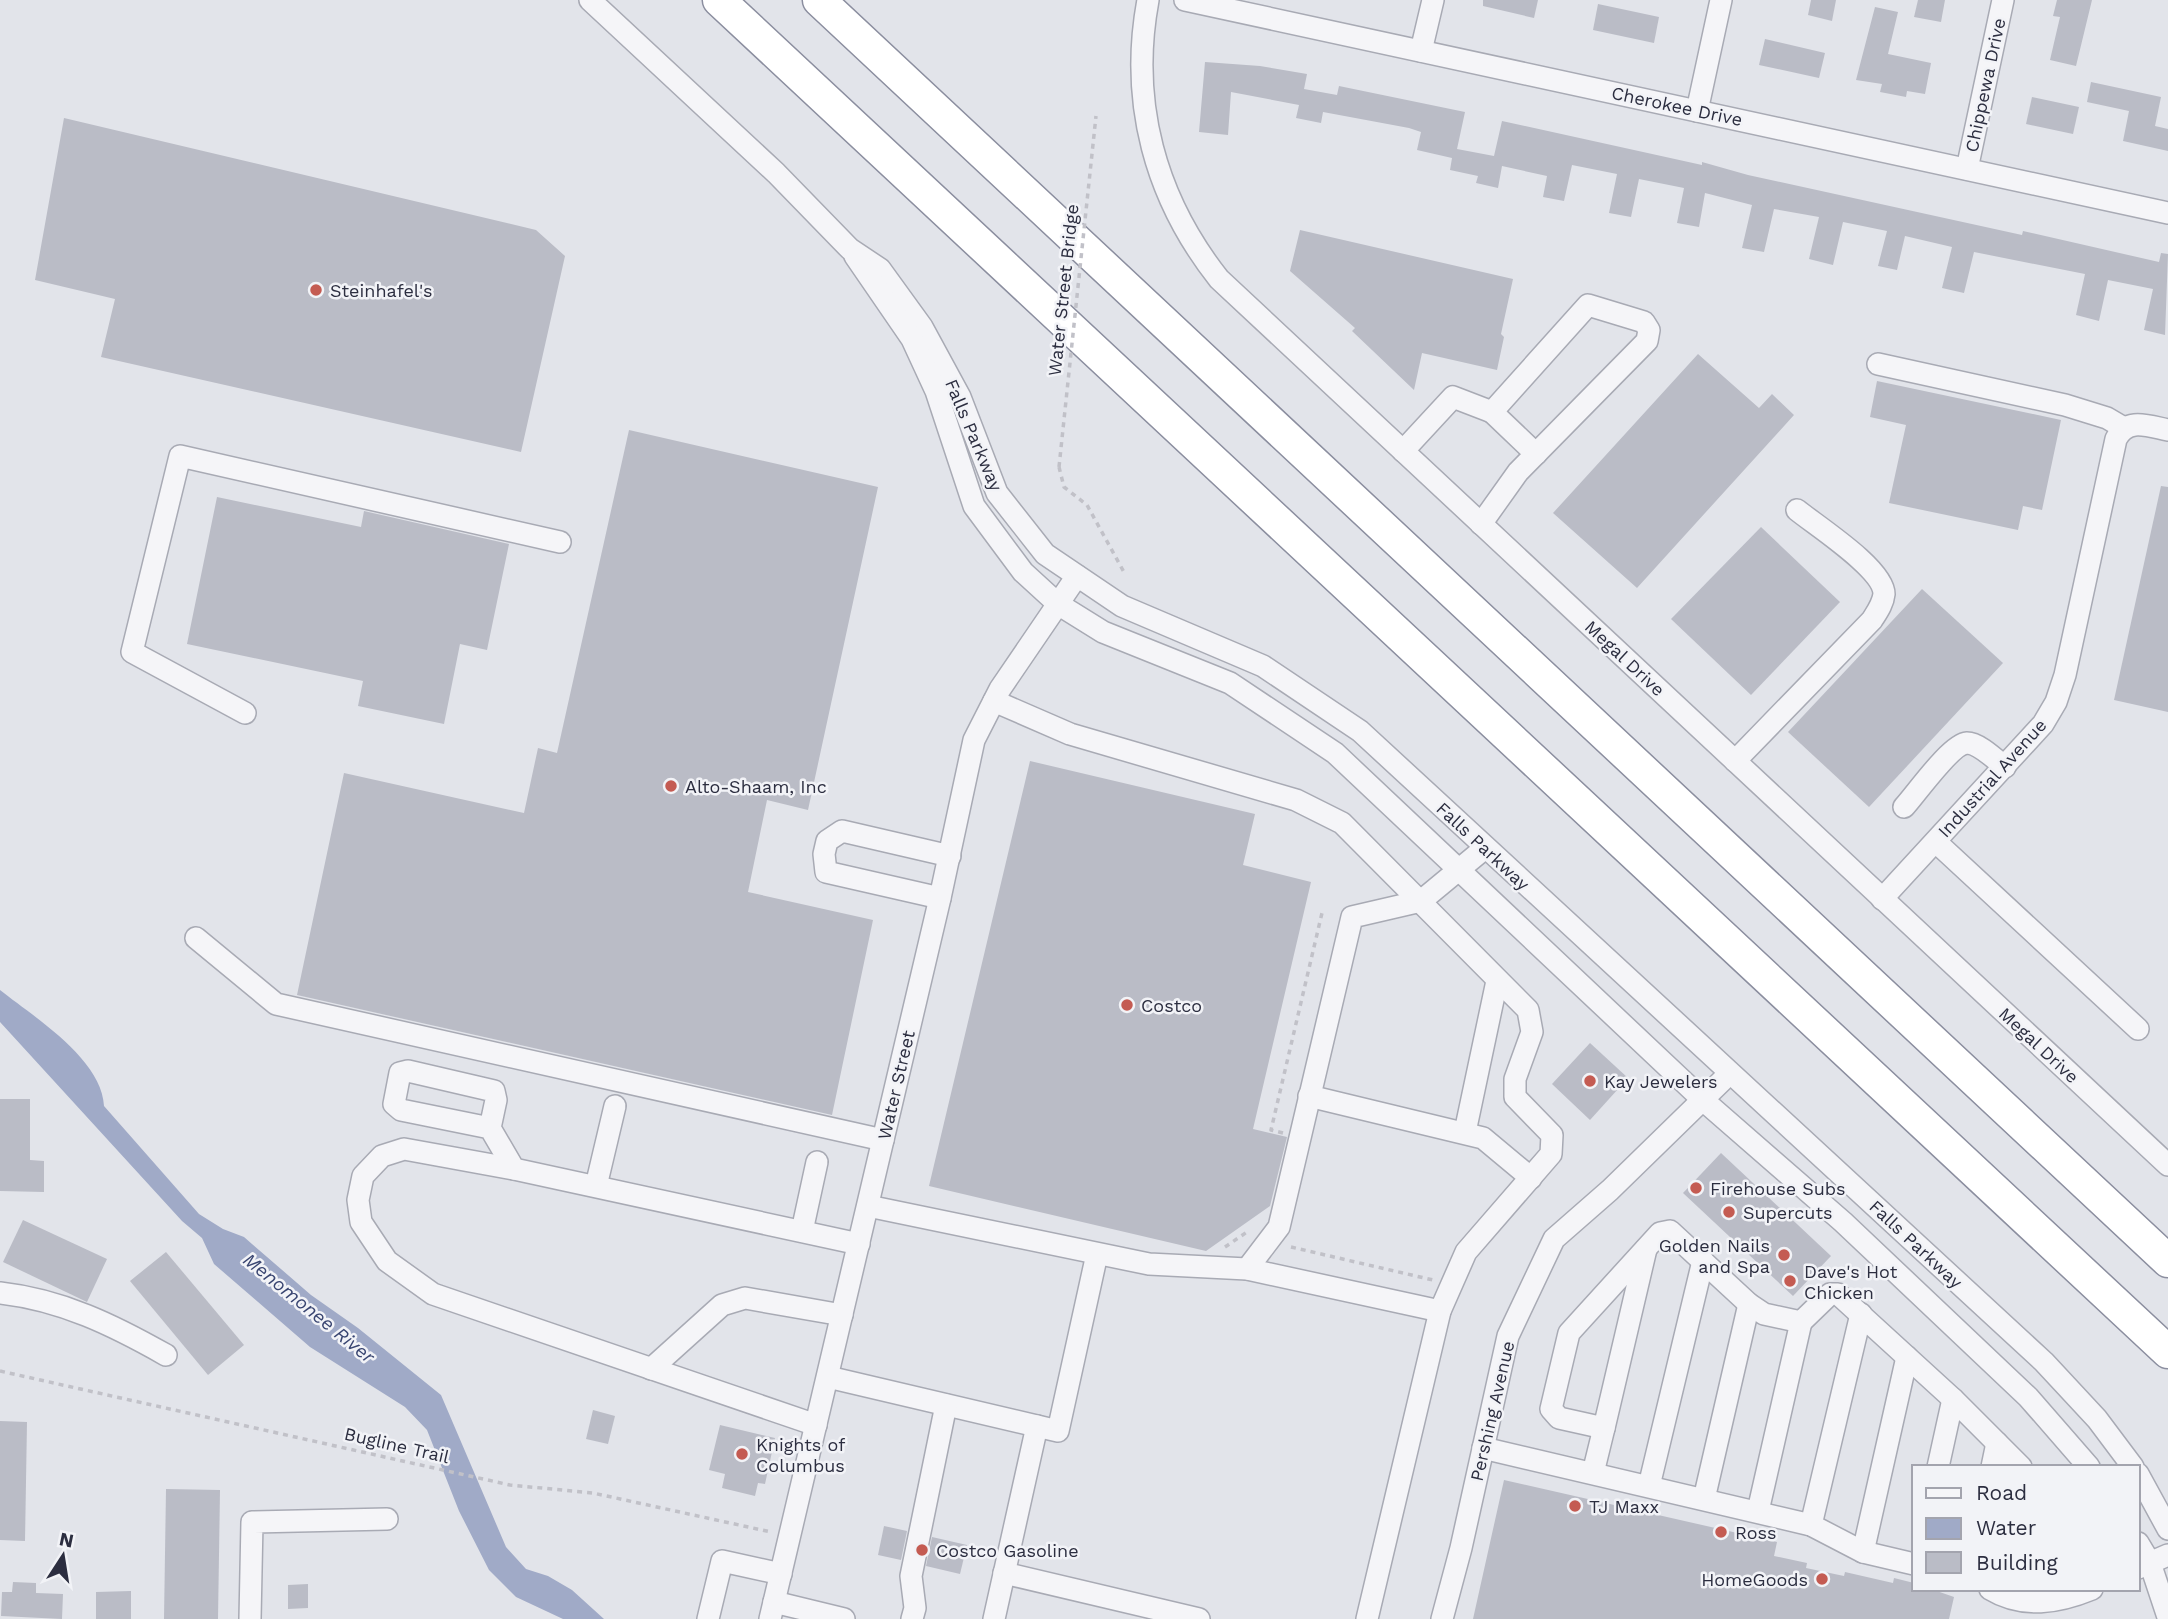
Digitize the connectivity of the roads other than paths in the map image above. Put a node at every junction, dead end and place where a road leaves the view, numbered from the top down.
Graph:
1 (590, 0) edge
2 (719, 0) edge
3 (819, 0) edge
4 (1148, 0) edge
5 (1185, 0) edge
6 (1433, 0) edge
7 (1721, 0) edge
8 (2003, 0) edge
9 (1422, 51) junction
10 (1696, 111) junction
11 (1967, 169) junction
12 (2168, 212) edge
13 (850, 248) junction
14 (1878, 365) dead end
15 (1492, 412) junction
16 (2124, 428) junction
17 (2168, 430) edge
18 (1403, 451) junction
19 (1536, 454) junction
20 (1797, 510) dead end
21 (1481, 524) junction
22 (561, 542) dead end
23 (1077, 576) junction
24 (1058, 604) junction
25 (994, 701) junction
26 (245, 713) dead end
27 (1735, 761) junction
28 (2005, 767) junction
29 (1904, 807) dead end
30 (1936, 842) junction
31 (1485, 848) junction
32 (950, 856) junction
33 (1459, 870) junction
34 (940, 898) junction
35 (1882, 899) junction
36 (1421, 901) junction
37 (196, 938) dead end
38 (1497, 981) junction
39 (2138, 1029) dead end
40 (1729, 1074) junction
41 (1309, 1096) junction
42 (1703, 1100) junction
43 (615, 1106) dead end
44 (490, 1128) junction
45 (1465, 1132) junction
46 (883, 1140) junction
47 (817, 1162) dead end
48 (2168, 1165) edge
49 (514, 1168) junction
50 (1531, 1178) junction
51 (596, 1186) junction
52 (868, 1206) junction
53 (802, 1231) junction
54 (859, 1244) junction
55 (1646, 1249) junction
56 (1097, 1254) junction
57 (1703, 1261) junction
58 (2168, 1261) edge
59 (1247, 1269) junction
60 (0, 1293) edge
61 (1749, 1304) junction
62 (1440, 1311) junction
63 (1861, 1314) junction
64 (842, 1315) junction
65 (1801, 1322) junction
66 (2168, 1352) edge
67 (166, 1355) dead end
68 (1907, 1357) junction
69 (651, 1369) junction
70 (828, 1377) junction
71 (1953, 1399) junction
72 (946, 1405) junction
73 (816, 1425) junction
74 (1037, 1426) junction
75 (1604, 1428) junction
76 (1997, 1443) junction
77 (1483, 1448) junction
78 (1938, 1465) edge
79 (1992, 1465) edge
80 (2019, 1465) edge
81 (2087, 1465) edge
82 (2132, 1465) edge
83 (1593, 1473) junction
84 (2140, 1478) edge
85 (1649, 1486) junction
86 (1704, 1499) junction
87 (1758, 1511) junction
88 (387, 1519) dead end
89 (1811, 1525) junction
90 (2168, 1529) edge
91 (2140, 1546) edge
92 (1863, 1552) junction
93 (2152, 1562) edge
94 (1912, 1564) edge
95 (1004, 1573) junction
96 (781, 1574) junction
97 (1993, 1591) edge
98 (2086, 1591) edge
99 (2020, 1610) edge
100 (772, 1611) edge
101 (2168, 1617) edge
102 (250, 1619) edge
103 (708, 1619) edge
104 (844, 1619) edge
105 (912, 1619) edge
106 (994, 1619) edge
107 (1199, 1619) edge
108 (1367, 1619) edge
109 (1442, 1619) edge

1 - 13 street, Falls Parkway
2 - 66 highway
3 - 58 highway
4 - 18 street, Megal Drive
5 - 9 street, Cherokee Drive
6 - 9 street
7 - 10 street
8 - 11 street, Chippewa Drive
9 - 10 street, Cherokee Drive
10 - 11 street, Cherokee Drive
11 - 12 street, Cherokee Drive
13 - 23 street, Falls Parkway
13 - 24 street, Falls Parkway
14 - 16 street
15 - 18 street
15 - 19 street
15 - 19 street
16 - 17 street
16 - 28 street, Industrial Avenue
18 - 21 street, Megal Drive
19 - 21 street
20 - 27 street
21 - 27 street, Megal Drive
22 - 26 street
23 - 24 street, Water Street
23 - 31 street, Falls Parkway
24 - 25 street, Water Street
24 - 33 street, Falls Parkway
25 - 32 street, Water Street
25 - 36 street
27 - 35 street, Megal Drive
28 - 29 street
28 - 30 street, Industrial Avenue
30 - 35 street, Industrial Avenue
30 - 39 street
31 - 33 street
31 - 40 street, Falls Parkway
32 - 34 street, Water Street
32 - 34 street
33 - 36 street
33 - 42 street, Falls Parkway
34 - 46 street, Water Street
35 - 48 street, Megal Drive
36 - 38 street
36 - 41 street
37 - 46 street
38 - 45 street
38 - 50 street
40 - 42 street, Pershing Avenue
40 - 82 street, Falls Parkway
41 - 45 street
41 - 59 street
42 - 77 street, Pershing Avenue
42 - 81 street, Falls Parkway
43 - 51 street
44 - 44 street
44 - 49 street
45 - 50 street
46 - 52 street, Water Street
47 - 53 street
49 - 51 street
49 - 69 street
50 - 62 street
51 - 53 street
52 - 54 street, Water Street
52 - 56 street
53 - 54 street
54 - 64 street, Water Street
55 - 57 street
55 - 75 street
55 - 75 street
56 - 59 street
56 - 74 street
57 - 61 street
57 - 85 street
59 - 62 street
60 - 67 street
61 - 65 street
61 - 86 street
62 - 108 street
63 - 65 street
63 - 68 street
63 - 89 street
64 - 69 street
64 - 70 street, Water Street
65 - 87 street
68 - 71 street
68 - 92 street
69 - 73 street
70 - 72 street
70 - 73 street, Water Street
71 - 76 street
71 - 78 street
72 - 74 street
72 - 105 street
73 - 96 street, Water Street
74 - 95 street
75 - 83 street
76 - 79 street
76 - 80 street
77 - 83 street
77 - 109 street, Pershing Avenue
83 - 85 street
84 - 90 street
85 - 86 street
86 - 87 street
87 - 89 street
88 - 102 street
89 - 92 street
91 - 93 street
92 - 94 street
93 - 101 street
95 - 106 street
95 - 107 street
96 - 100 street, Water Street
96 - 103 street
97 - 99 street
98 - 99 street
100 - 104 street

